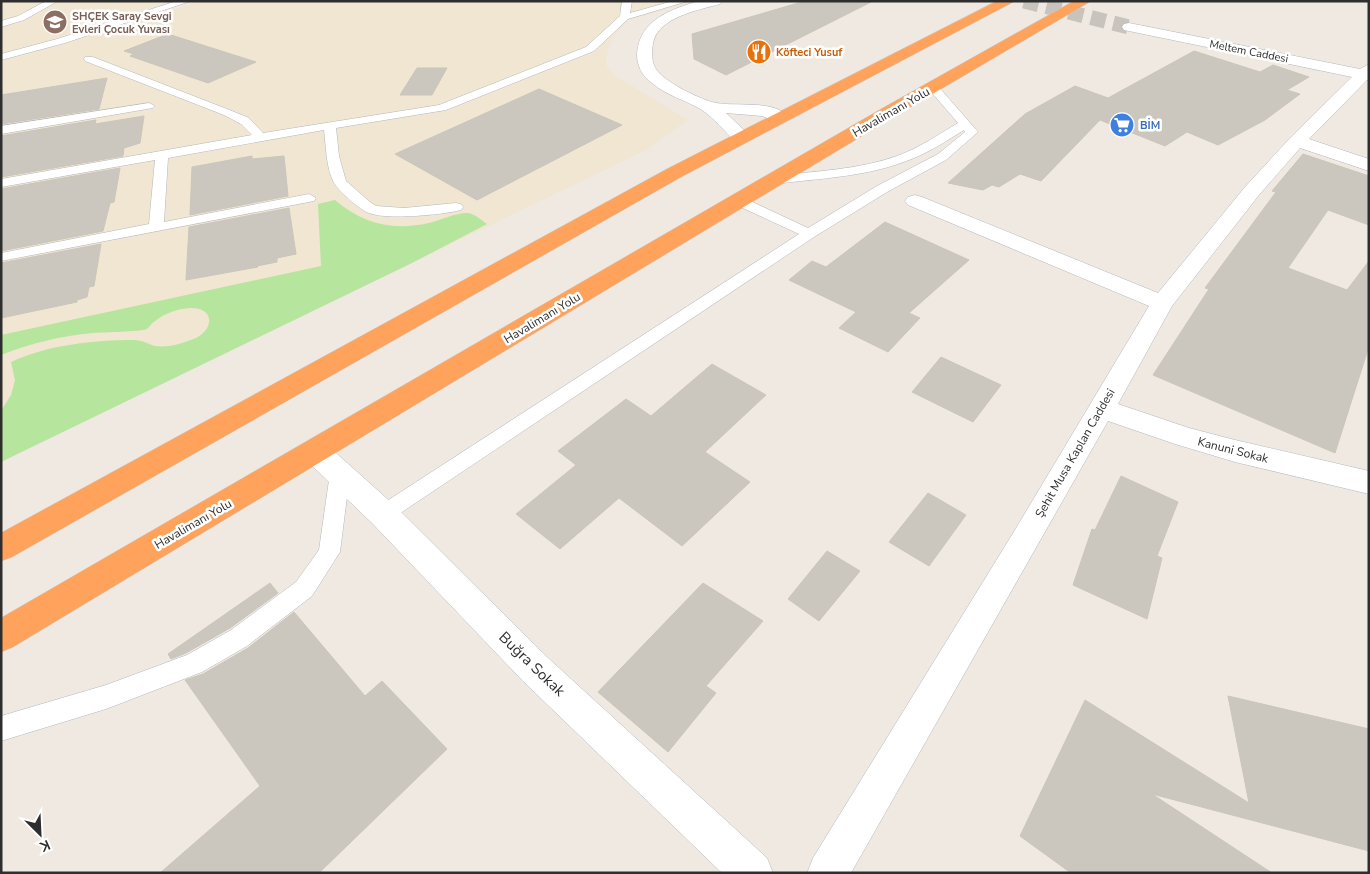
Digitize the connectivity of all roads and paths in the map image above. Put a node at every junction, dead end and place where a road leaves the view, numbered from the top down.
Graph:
1 (54, 1) edge
2 (187, 1) edge
3 (627, 1) edge
4 (684, 1) edge
5 (715, 1) edge
6 (1008, 1) edge
7 (1084, 1) edge
8 (625, 17) junction
9 (1, 24) edge
10 (1129, 27) tunnel mouth
11 (1, 57) edge
12 (89, 59) dead end
13 (1367, 73) edge
14 (933, 87) junction
15 (149, 106) dead end
16 (709, 107) junction
17 (780, 118) junction
18 (965, 124) junction
19 (330, 125) junction
20 (1, 130) edge
21 (261, 138) junction
22 (742, 138) junction
23 (1297, 141) junction
24 (162, 155) junction
25 (1369, 165) edge
26 (774, 180) junction
27 (1, 183) edge
28 (309, 198) dead end
29 (739, 201) junction
30 (915, 201) dead end
31 (456, 206) dead end
32 (156, 228) junction
33 (809, 234) junction
34 (1, 258) edge
35 (1162, 302) junction
36 (1101, 408) junction
37 (328, 462) junction
38 (1369, 483) edge
39 (383, 514) junction
40 (1, 548) edge
41 (1, 636) edge
42 (1, 729) edge
43 (752, 873) edge
44 (828, 873) edge

1 - 9 lane
2 - 11 lane
3 - 8 lane
4 - 8 lane
5 - 16 street
6 - 17 highway
7 - 14 highway, Havalimanı Yolu
8 - 19 lane
10 - 13 street, Meltem Caddesi
12 - 21 lane
13 - 23 street, Şehit Musa Kaplan Caddesi
14 - 18 lane
14 - 26 highway, Havalimanı Yolu
15 - 20 lane
16 - 17 street
16 - 22 street
17 - 22 highway
18 - 26 lane
18 - 33 lane
19 - 21 lane
19 - 31 lane
21 - 24 lane
22 - 40 highway
23 - 25 street
23 - 35 street, Şehit Musa Kaplan Caddesi
24 - 27 lane
24 - 32 lane
26 - 29 highway, Havalimanı Yolu
28 - 32 lane
29 - 33 lane
29 - 37 highway, Havalimanı Yolu
30 - 35 street
32 - 34 lane
33 - 39 lane
35 - 36 street, Şehit Musa Kaplan Caddesi
36 - 38 street, Kanuni Sokak
36 - 44 street, Şehit Musa Kaplan Caddesi
37 - 39 street, Buğra Sokak
37 - 41 highway, Havalimanı Yolu
37 - 42 lane
39 - 43 street, Buğra Sokak

